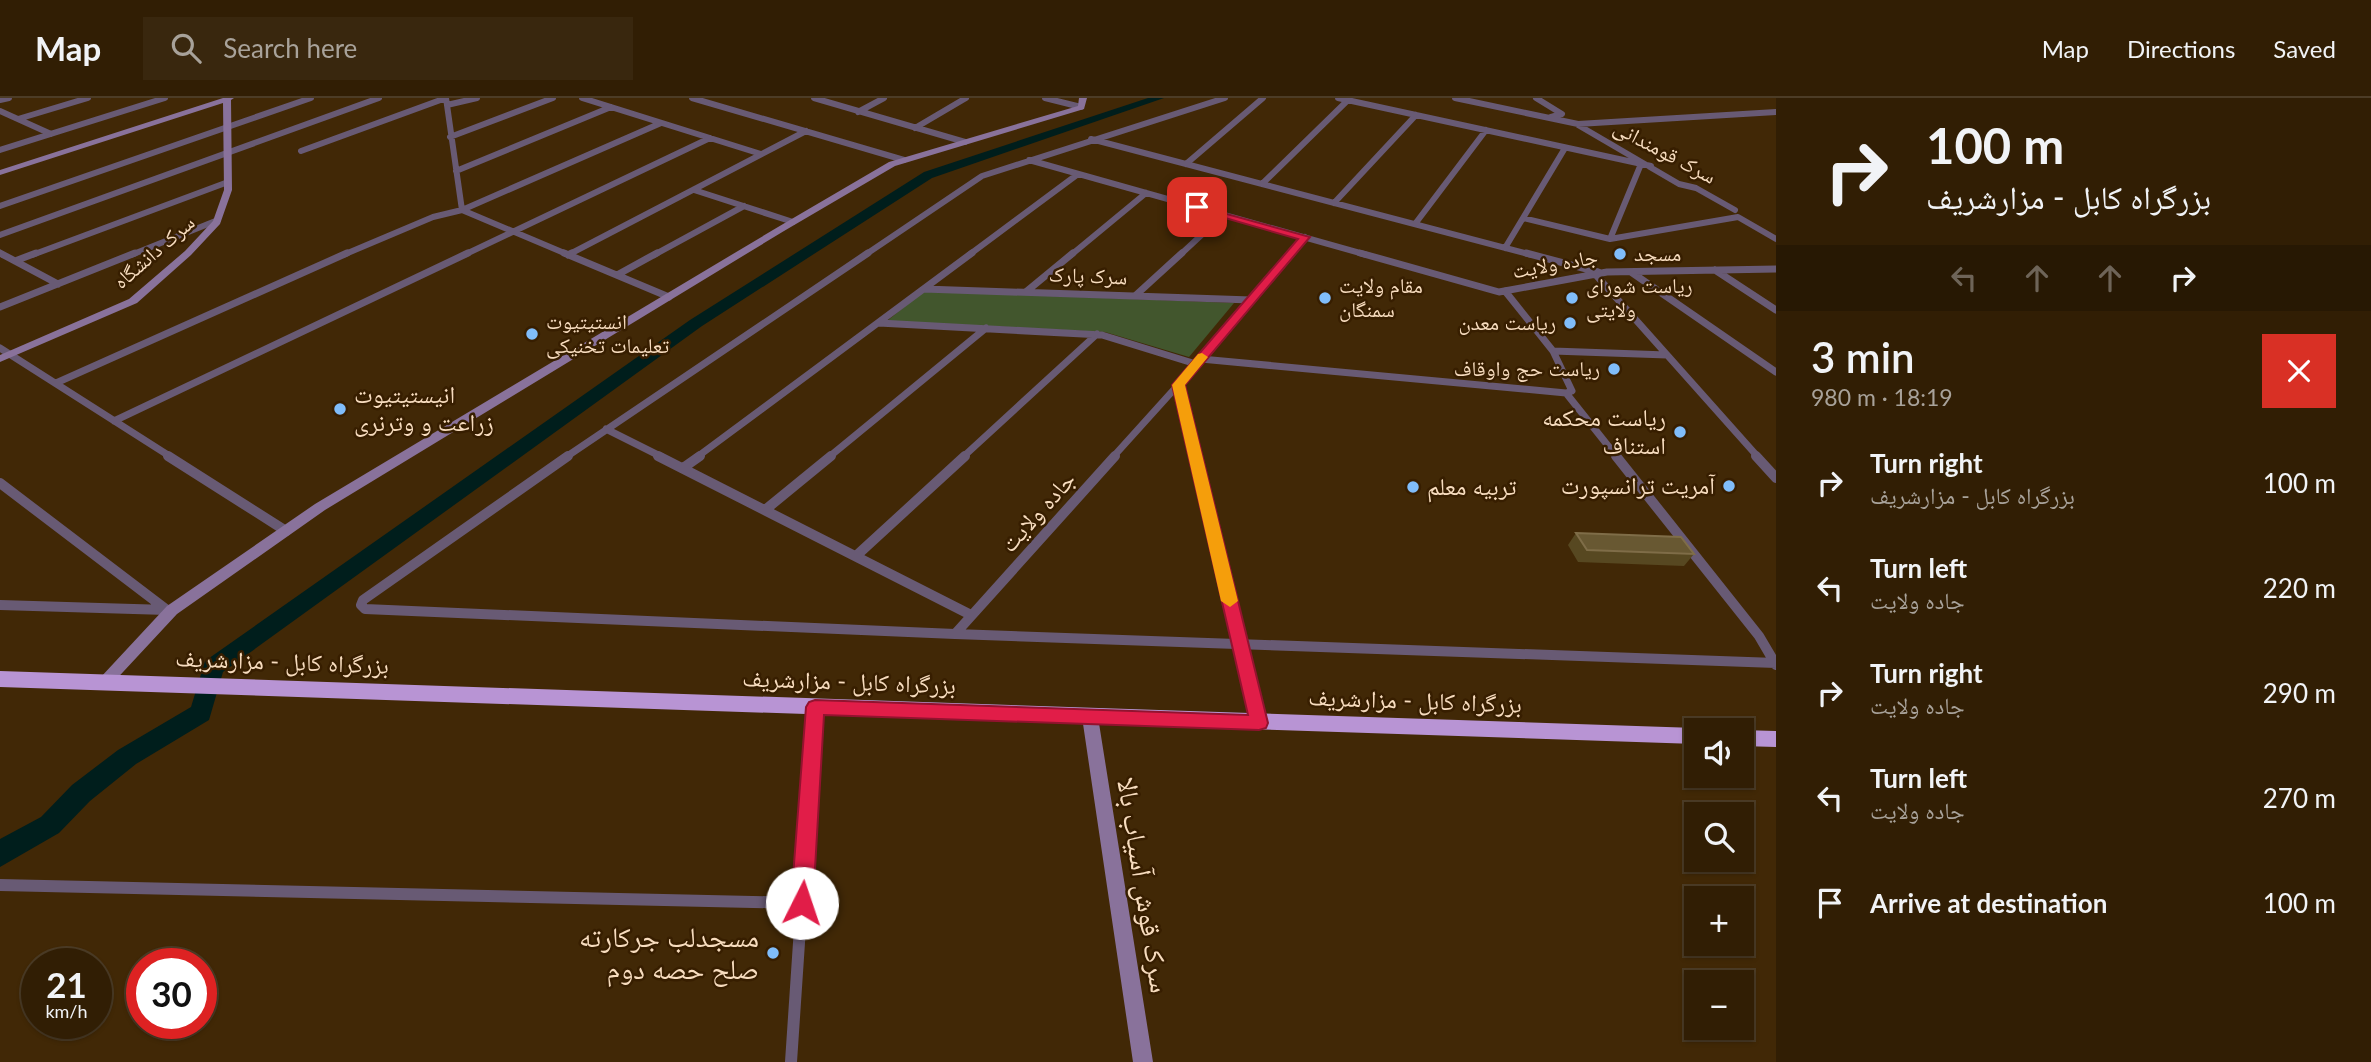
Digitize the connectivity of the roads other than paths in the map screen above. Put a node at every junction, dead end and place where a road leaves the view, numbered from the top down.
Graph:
1 (9, 98) edge
2 (88, 98) edge
3 (165, 98) edge
4 (228, 98) edge
5 (311, 98) edge
6 (379, 98) edge
7 (477, 98) edge
8 (553, 98) edge
9 (582, 98) edge
10 (692, 98) edge
11 (814, 98) edge
12 (884, 98) edge
13 (966, 98) edge
14 (1045, 98) edge
15 (1225, 98) edge
16 (1264, 98) edge
17 (1338, 98) edge
18 (1455, 98) edge
19 (1536, 98) edge
20 (0, 100) edge
21 (1348, 100) junction
22 (446, 102) edge
23 (1082, 102) edge
24 (611, 107) junction
25 (0, 111) edge
26 (858, 111) junction
27 (1776, 112) edge
28 (1416, 115) junction
29 (1547, 118) junction
30 (18, 119) junction
31 (661, 123) junction
32 (1578, 124) junction
33 (228, 127) junction
34 (915, 128) junction
35 (1486, 130) junction
36 (806, 131) junction
37 (51, 134) junction
38 (450, 137) junction
39 (710, 138) junction
40 (1090, 139) junction
41 (965, 142) junction
42 (1565, 148) junction
43 (0, 150) edge
44 (301, 151) dead end
45 (228, 153) junction
46 (761, 154) junction
47 (904, 160) junction
48 (1028, 160) junction
49 (1186, 164) junction
50 (1641, 164) junction
51 (1651, 166) junction
52 (2, 171) edge
53 (456, 171) junction
54 (1078, 174) junction
55 (228, 182) junction
56 (1262, 184) junction
57 (694, 190) junction
58 (1146, 193) junction
59 (1334, 203) junction
60 (0, 206) edge
61 (744, 206) junction
62 (462, 210) junction
63 (1737, 213) junction
64 (1223, 215) junction
65 (1523, 218) junction
66 (218, 220) junction
67 (793, 222) junction
68 (1415, 224) junction
69 (512, 232) junction
70 (0, 236) edge
71 (1305, 237) junction
72 (1610, 239) junction
73 (1776, 239) edge
74 (1504, 248) junction
75 (0, 253) edge
76 (568, 255) junction
77 (15, 261) junction
78 (1776, 269) edge
79 (1714, 270) junction
80 (1631, 272) junction
81 (1598, 274) junction
82 (617, 275) junction
83 (58, 284) junction
84 (924, 289) junction
85 (1027, 291) junction
86 (1505, 291) junction
87 (1136, 296) junction
88 (669, 297) junction
89 (1251, 300) junction
90 (0, 307) edge
91 (1776, 310) edge
92 (879, 323) junction
93 (986, 328) junction
94 (1097, 334) junction
95 (0, 348) edge
96 (1553, 351) junction
97 (11, 355) junction
98 (1667, 355) junction
99 (0, 359) edge
100 (1198, 361) junction
101 (1776, 372) edge
102 (55, 383) junction
103 (1178, 385) junction
104 (1566, 393) junction
105 (114, 421) junction
106 (606, 429) junction
107 (683, 468) junction
108 (1776, 478) edge
109 (0, 483) edge
110 (765, 510) junction
111 (286, 531) junction
112 (856, 556) junction
113 (0, 606) edge
114 (170, 610) junction
115 (971, 615) junction
116 (955, 634) junction
117 (1240, 644) junction
118 (1776, 664) edge
119 (0, 679) edge
120 (104, 682) junction
121 (815, 707) junction
122 (1090, 717) junction
123 (1259, 723) junction
124 (1684, 736) edge
125 (1754, 738) edge
126 (1776, 739) edge
127 (0, 885) edge
128 (802, 903) junction
129 (791, 1062) edge
130 (1143, 1062) edge

1 - 20 street
2 - 30 street
3 - 37 street
4 - 33 street, سرک دانشگاه
4 - 52 street
5 - 33 street
6 - 45 street
7 - 22 street
8 - 38 street
9 - 24 street
10 - 36 street
11 - 26 street
12 - 26 street
13 - 34 street
14 - 23 street
15 - 40 street
16 - 49 street
17 - 21 street
18 - 29 street
19 - 29 street
21 - 28 street
21 - 56 street
22 - 38 street
22 - 44 street
23 - 41 street
24 - 31 street
24 - 53 street
25 - 30 street
26 - 34 street
27 - 32 street
28 - 35 street
28 - 59 street
29 - 32 street
30 - 37 street
31 - 39 street
31 - 62 street
32 - 51 street, سرک قومندانی
33 - 45 street, سرک دانشگاه
33 - 60 street
34 - 41 street
35 - 42 street
35 - 68 street
36 - 46 street
36 - 47 street
37 - 43 street
38 - 53 street
39 - 46 street
39 - 69 street
40 - 48 street
40 - 49 street
41 - 47 street
42 - 50 street
42 - 65 street
45 - 55 street, سرک دانشگاه
45 - 70 street
46 - 57 street
47 - 67 street
48 - 54 street, جاده ولایت
48 - 106 street
49 - 56 street
50 - 51 street
50 - 72 street
51 - 63 street, سرک قومندانی
53 - 62 street
54 - 58 street, جاده ولایت
54 - 84 street
55 - 66 street, سرک دانشگاه
55 - 77 street
56 - 59 street
57 - 61 street
57 - 76 street
58 - 64 street, جاده ولایت
58 - 85 street
59 - 68 street
61 - 67 street
61 - 82 street
62 - 69 street
62 - 102 street
63 - 72 street
63 - 73 street, سرک قومندانی
64 - 71 street, جاده ولایت
64 - 87 street
65 - 72 street
65 - 74 street
66 - 83 street
66 - 97 street, سرک دانشگاه
67 - 88 street
68 - 74 street
69 - 76 street
69 - 105 street
71 - 86 street, جاده ولایت
71 - 89 street, جاده ولایت
74 - 81 street
75 - 77 street
76 - 82 street
77 - 83 street
78 - 79 street, جاده ولایت
79 - 80 street, جاده ولایت
79 - 91 street
80 - 81 street, جاده ولایت
80 - 101 street
81 - 86 street, جاده ولایت
81 - 98 street
82 - 88 street
83 - 90 street
84 - 85 street, سرک پارک
84 - 92 street
85 - 87 street, سرک پارک
86 - 96 street
87 - 89 street, سرک پارک
88 - 111 street
89 - 100 street, جاده ولایت
92 - 93 street
92 - 107 street
93 - 94 street
93 - 110 street
94 - 100 street
94 - 112 street
95 - 97 street
96 - 98 street
96 - 104 street
97 - 99 street, سرک دانشگاه
97 - 102 street
98 - 108 street
100 - 103 street, جاده ولایت
100 - 104 street
102 - 105 street
103 - 115 street, جاده ولایت
103 - 117 street
104 - 118 street
105 - 111 street
106 - 107 street
106 - 116 street
107 - 110 street
109 - 114 street
110 - 112 street
111 - 114 street
112 - 115 street
113 - 114 street
114 - 120 street
115 - 116 street, جاده ولایت
116 - 117 street
117 - 118 street
117 - 123 street
119 - 120 highway, بزرگراه کابل - مزارشریف
120 - 121 highway, بزرگراه کابل - مزارشریف
121 - 122 highway, بزرگراه کابل - مزارشریف
121 - 128 street
122 - 123 highway, بزرگراه کابل - مزارشریف
122 - 130 street, سرک قوش آسیاب بالا
123 - 124 highway, بزرگراه کابل - مزارشریف
125 - 126 highway
127 - 128 street
128 - 129 street

